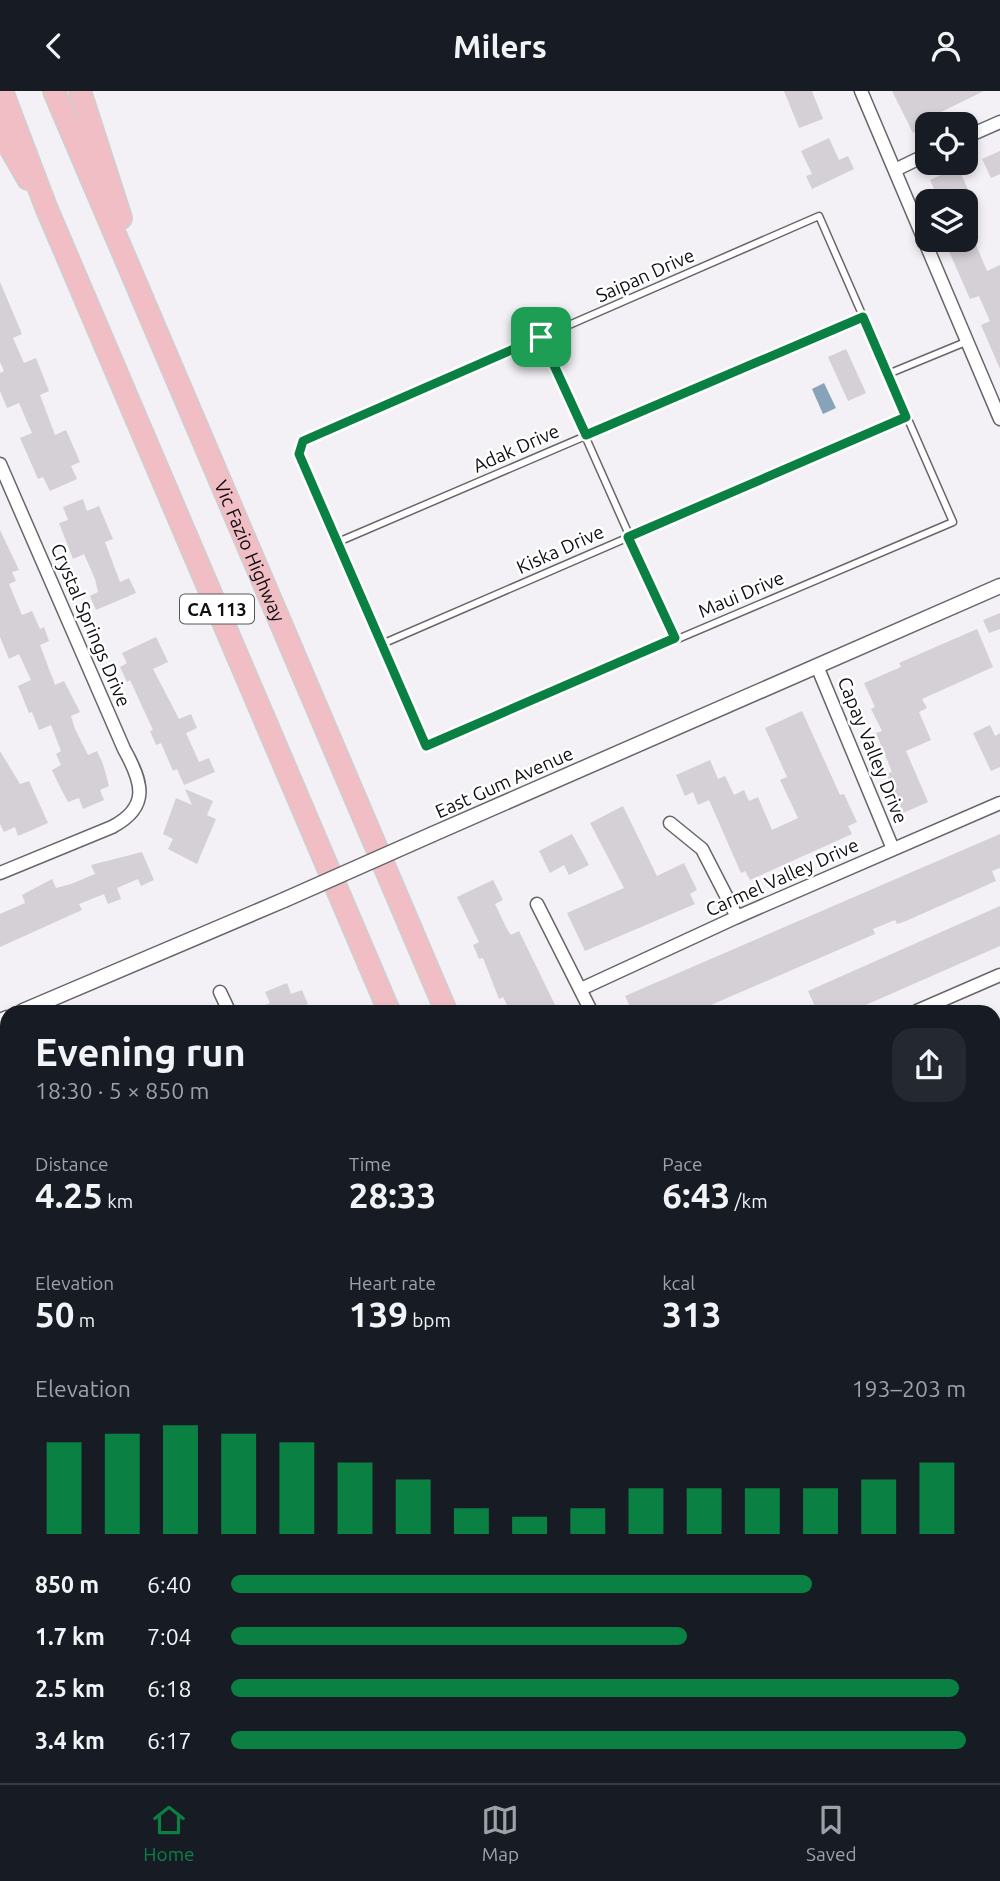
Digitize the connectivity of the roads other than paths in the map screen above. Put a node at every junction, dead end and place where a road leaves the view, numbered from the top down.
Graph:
1 (2, 91) edge
2 (54, 91) edge
3 (80, 91) edge
4 (861, 91) edge
5 (1000, 122) edge
6 (0, 130) edge
7 (978, 132) edge
8 (915, 160) edge
9 (895, 170) junction
10 (46, 207) junction
11 (148, 310) junction
12 (863, 317) junction
13 (541, 337) junction
14 (968, 341) junction
15 (888, 374) junction
16 (906, 417) junction
17 (1000, 419) edge
18 (586, 435) junction
19 (0, 464) edge
20 (628, 537) junction
21 (338, 543) junction
22 (1000, 586) edge
23 (675, 638) junction
24 (382, 644) junction
25 (817, 666) junction
26 (426, 746) joint
27 (1000, 803) edge
28 (670, 823) dead end
29 (893, 849) junction
30 (0, 873) edge
31 (537, 904) dead end
32 (737, 917) junction
33 (1000, 975) edge
34 (581, 989) junction
35 (220, 992) dead end
36 (37, 1005) edge
37 (226, 1005) edge
38 (386, 1005) edge
39 (443, 1005) edge
40 (588, 1005) edge
41 (931, 1005) edge

1 - 10 highway, CA 113
2 - 11 highway, Vic Fazio Highway / CA 113
3 - 11 highway
4 - 9 street
5 - 7 street
6 - 10 highway
8 - 9 street
9 - 14 street
10 - 38 highway, CA 113
11 - 39 highway, Vic Fazio Highway / CA 113
12 - 13 lane, Saipan Drive
12 - 15 lane
12 - 18 lane, Adak Drive
13 - 18 lane
13 - 21 lane, Saipan Drive
14 - 15 lane
14 - 17 street
15 - 16 lane
16 - 20 lane, Kiska Drive
16 - 23 lane, Maui Drive
18 - 20 lane
18 - 21 lane, Adak Drive
19 - 30 street, Crystal Springs Drive
20 - 23 lane
20 - 24 lane, Kiska Drive
21 - 24 lane, Saipan Drive
22 - 25 street, East Gum Avenue
23 - 26 lane, Maui Drive
24 - 26 lane, Saipan Drive
25 - 29 street, Capay Valley Drive
25 - 36 street, East Gum Avenue, bridge
27 - 29 street, Carmel Valley Drive
28 - 32 street
29 - 32 street, Carmel Valley Drive
31 - 34 street
32 - 34 street, Carmel Valley Drive
33 - 41 street
34 - 40 street
35 - 37 street

